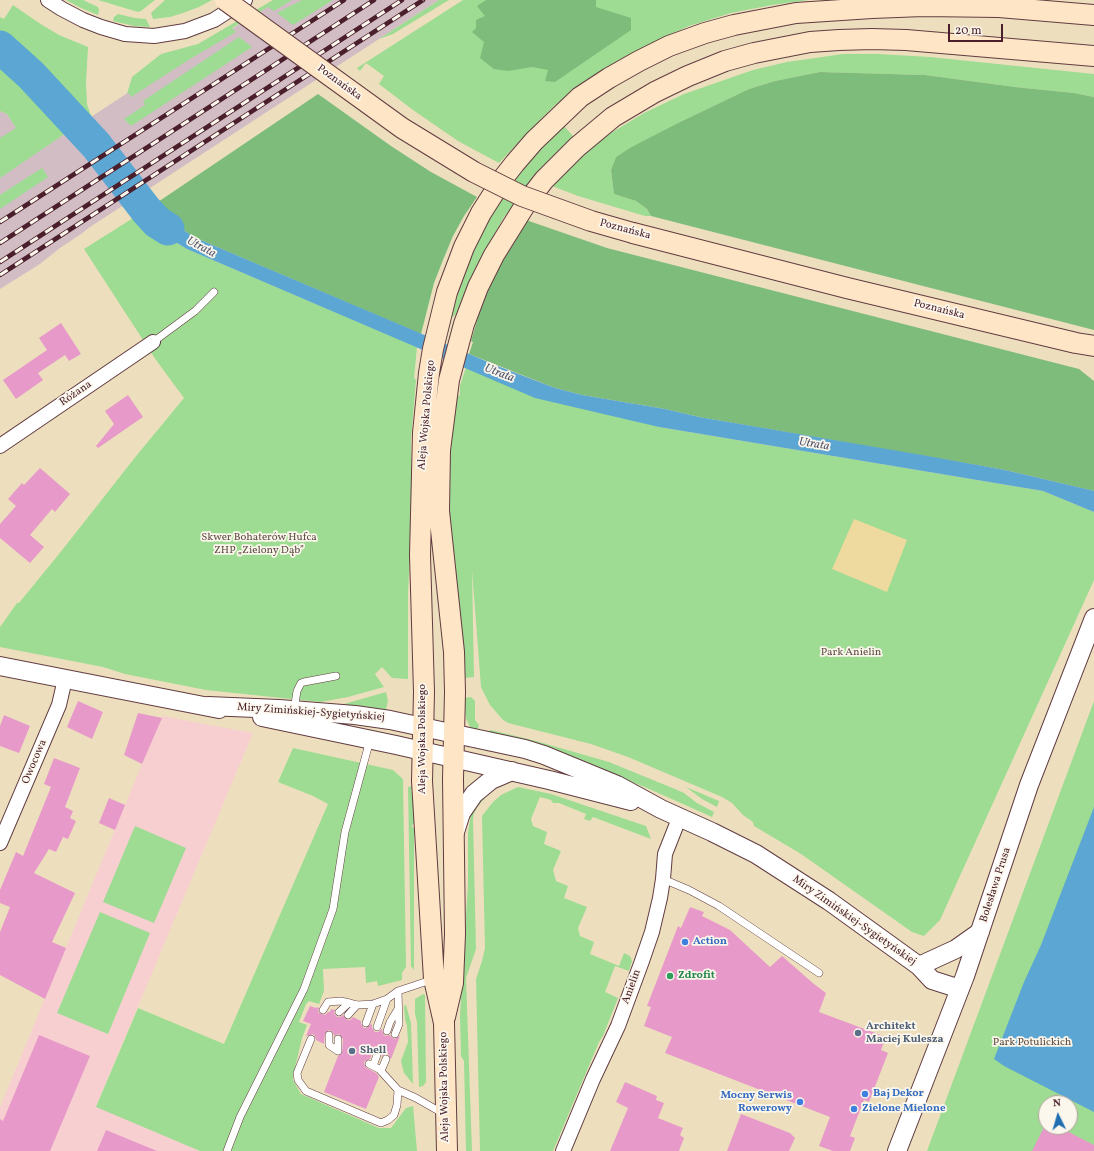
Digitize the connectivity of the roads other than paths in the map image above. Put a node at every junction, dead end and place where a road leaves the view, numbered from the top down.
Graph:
1 (48, 0) edge
2 (225, 0) edge
3 (245, 0) edge
4 (1094, 15) edge
5 (1094, 56) edge
6 (214, 292) dead end
7 (153, 342) joint
8 (1085, 345) edge
9 (1094, 352) edge
10 (0, 446) edge
11 (1094, 618) edge
12 (0, 666) edge
13 (336, 676) dead end
14 (65, 679) junction
15 (208, 706) junction
16 (294, 710) junction
17 (424, 726) junction
18 (454, 734) junction
19 (370, 740) junction
20 (424, 752) junction
21 (454, 758) junction
22 (512, 771) junction
23 (661, 809) junction
24 (680, 816) junction
25 (454, 835) junction
26 (0, 843) edge
27 (663, 880) junction
28 (980, 932) junction
29 (919, 966) junction
30 (819, 973) dead end
31 (434, 979) junction
32 (960, 989) junction
33 (398, 991) junction
34 (387, 999) junction
35 (353, 1004) junction
36 (372, 1004) junction
37 (398, 1008) junction
38 (323, 1010) dead end
39 (339, 1012) dead end
40 (348, 1015) dead end
41 (366, 1023) dead end
42 (444, 1023) junction
43 (377, 1027) dead end
44 (387, 1031) dead end
45 (395, 1034) dead end
46 (329, 1036) dead end
47 (311, 1038) dead end
48 (338, 1039) dead end
49 (377, 1055) dead end
50 (386, 1059) dead end
51 (381, 1071) junction
52 (398, 1090) junction
53 (446, 1116) junction
54 (227, 1151) edge
55 (447, 1151) edge
56 (563, 1151) edge
57 (897, 1151) edge

1 - 3 street
2 - 8 main road, Poznańska, bridge
4 - 17 main road, Aleja Wojska Polskiego
5 - 18 main road, Aleja Wojska Polskiego
6 - 7 lane
7 - 10 street, Różana
8 - 9 main road, Poznańska
11 - 28 street, Bolesława Prusa
12 - 14 street, Miry Zimińskiej-Sygietyńskiej
13 - 16 lane
14 - 15 street, Miry Zimińskiej-Sygietyńskiej
14 - 26 street, Owocowa
15 - 16 street, Miry Zimińskiej-Sygietyńskiej
15 - 19 street, Miry Zimińskiej-Sygietyńskiej
16 - 17 street, Miry Zimińskiej-Sygietyńskiej
17 - 18 street, Miry Zimińskiej-Sygietyńskiej
17 - 20 main road, Aleja Wojska Polskiego
18 - 21 main road, Aleja Wojska Polskiego
18 - 23 street, Miry Zimińskiej-Sygietyńskiej
19 - 20 street, Miry Zimińskiej-Sygietyńskiej
19 - 54 lane
20 - 21 street, Miry Zimińskiej-Sygietyńskiej
20 - 31 main road, Aleja Wojska Polskiego
21 - 22 street, Miry Zimińskiej-Sygietyńskiej
21 - 25 main road, Aleja Wojska Polskiego
22 - 23 street, Miry Zimińskiej-Sygietyńskiej
22 - 25 street
23 - 24 street, Miry Zimińskiej-Sygietyńskiej
24 - 27 street, Anielin
24 - 29 street, Miry Zimińskiej-Sygietyńskiej
25 - 42 main road, Aleja Wojska Polskiego
27 - 30 lane
27 - 56 street, Anielin
28 - 29 street
28 - 32 street, Bolesława Prusa
29 - 32 street, Miry Zimińskiej-Sygietyńskiej
31 - 33 lane
31 - 42 main road, Aleja Wojska Polskiego
32 - 57 street, Bolesława Prusa
33 - 34 lane
33 - 37 lane
34 - 36 lane
34 - 43 lane
35 - 36 lane
35 - 38 lane
35 - 39 lane
35 - 40 lane
36 - 41 lane
37 - 44 lane
37 - 45 lane
42 - 53 main road, Aleja Wojska Polskiego
46 - 48 lane
47 - 52 lane
49 - 51 lane
50 - 51 lane
51 - 52 lane
52 - 53 lane
53 - 55 main road, Aleja Wojska Polskiego

